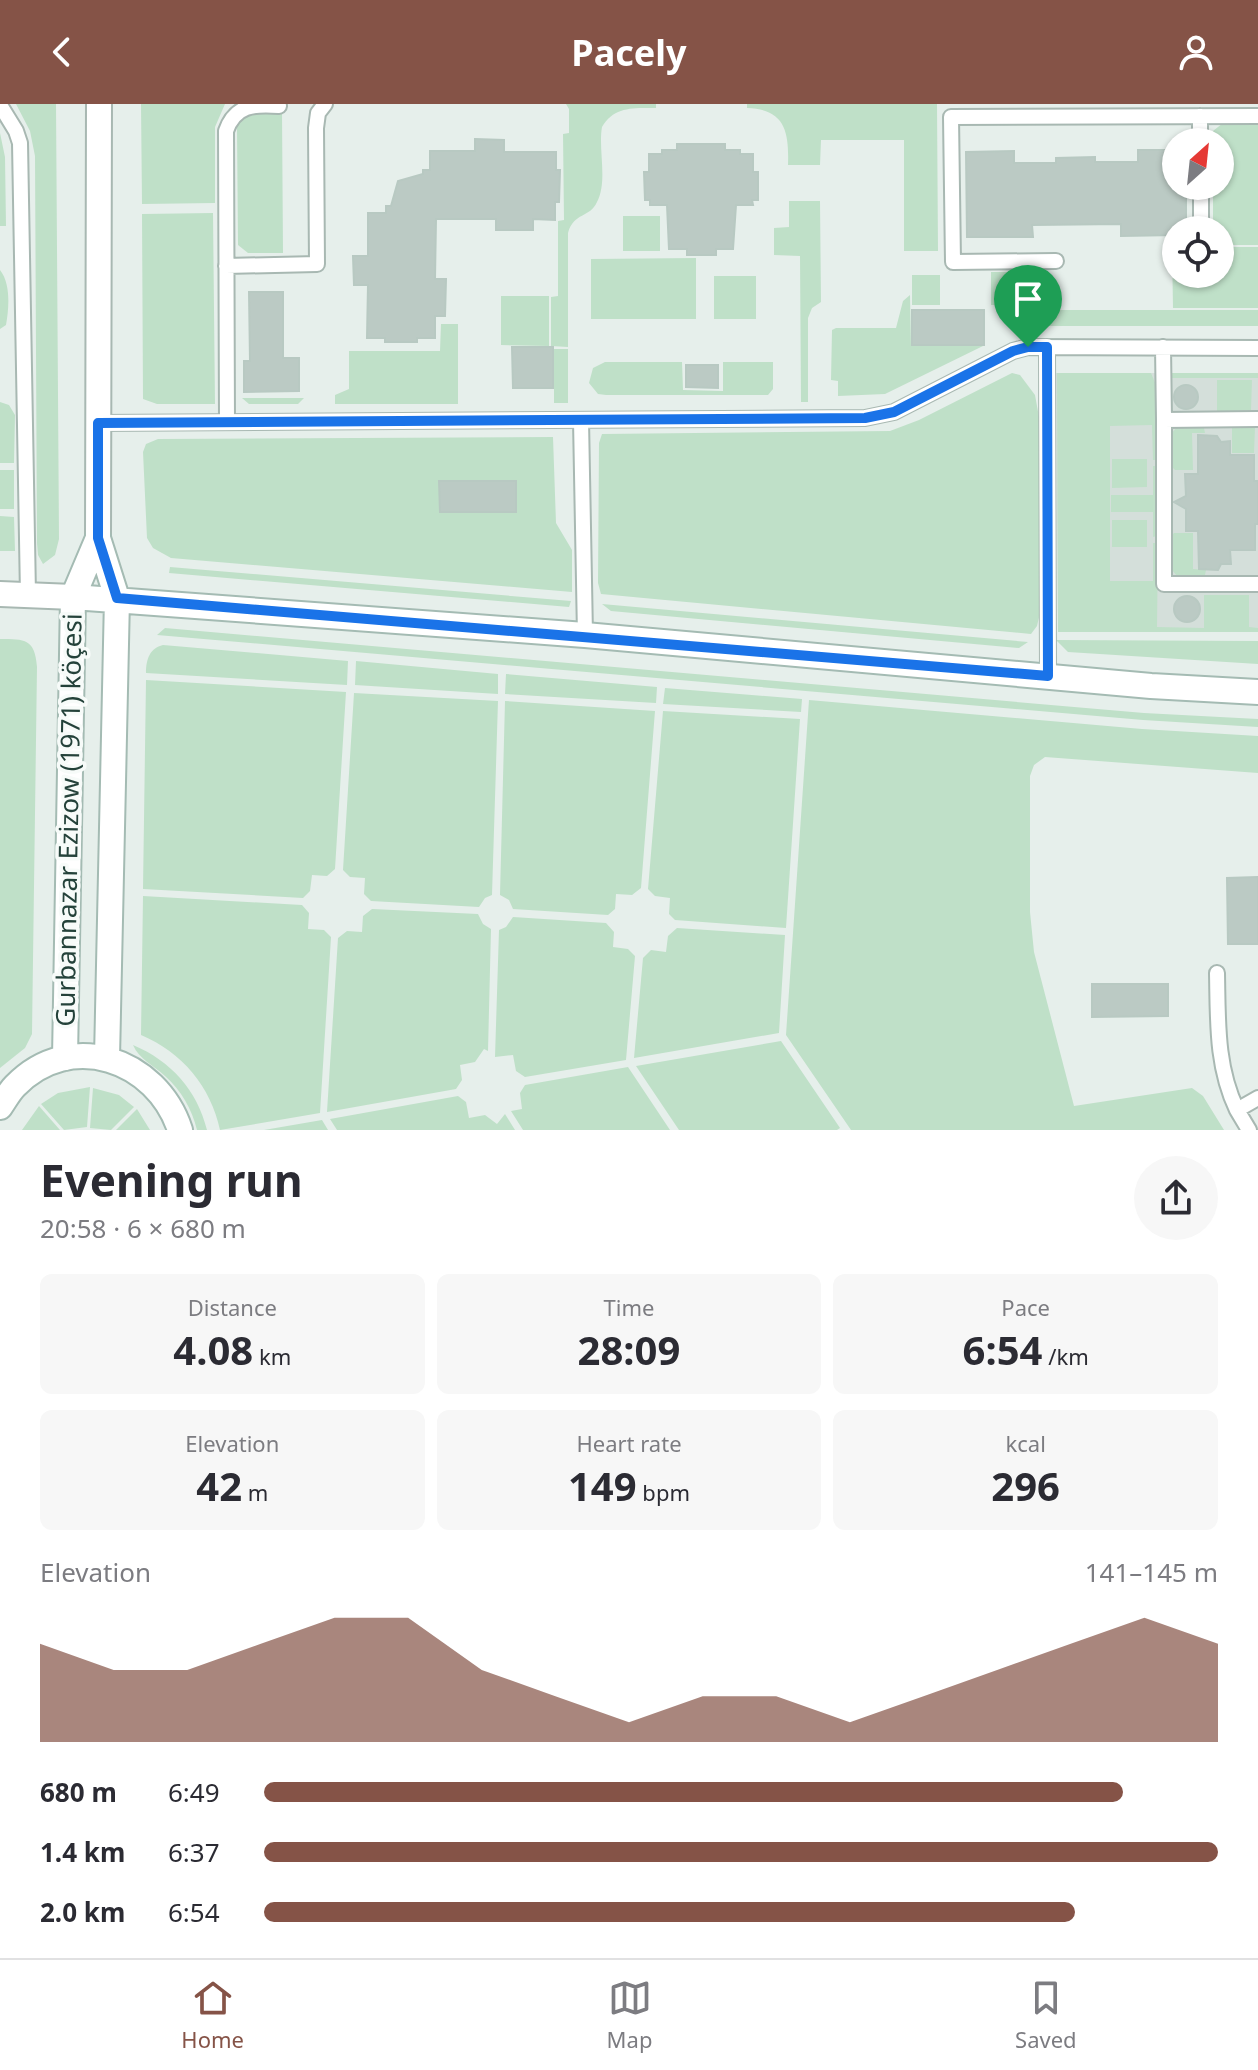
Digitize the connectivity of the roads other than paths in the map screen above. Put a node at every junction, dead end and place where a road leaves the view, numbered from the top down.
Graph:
1 (99, 104) edge
2 (325, 104) edge
3 (0, 105) edge
4 (279, 106) edge
5 (1200, 116) junction
6 (1258, 116) edge
7 (1200, 128) edge
8 (1056, 261) dead end
9 (226, 266) junction
10 (1047, 347) junction
11 (1163, 347) junction
12 (1258, 348) edge
13 (1258, 419) edge
14 (581, 420) junction
15 (1164, 420) junction
16 (227, 422) junction
17 (98, 423) junction
18 (98, 538) junction
19 (1258, 584) edge
20 (0, 594) edge
21 (28, 595) junction
22 (73, 597) junction
23 (117, 598) junction
24 (585, 635) junction
25 (1048, 676) junction
26 (1258, 692) edge
27 (1217, 973) dead end
28 (65, 1058) junction
29 (107, 1058) junction
30 (1258, 1098) edge
31 (0, 1107) edge
32 (1237, 1110) junction
33 (180, 1130) edge
34 (1249, 1130) edge

1 - 17 street, Gurbannazar Ezizow (1971) köçesi
2 - 9 lane
3 - 21 lane
4 - 9 lane
5 - 6 lane
5 - 7 lane
5 - 8 lane
9 - 16 lane
10 - 11 lane
10 - 14 lane
10 - 25 lane
11 - 12 lane
11 - 15 lane
13 - 15 lane
14 - 16 lane
14 - 24 lane
15 - 19 lane
16 - 17 lane
17 - 18 street, Gurbannazar Ezizow (1971) köçesi
18 - 22 street, Gurbannazar Ezizow (1971) köçesi
18 - 23 street, Gurbannazar Ezizow (1971) köçesi
20 - 21 street
21 - 22 street
22 - 23 street
22 - 28 street, Gurbannazar Ezizow (1971) köçesi
23 - 24 street
23 - 29 street, Gurbannazar Ezizow (1971) köçesi
24 - 25 street
25 - 26 street
27 - 32 lane
28 - 29 street
28 - 31 street
29 - 33 street
30 - 32 lane
32 - 34 lane

